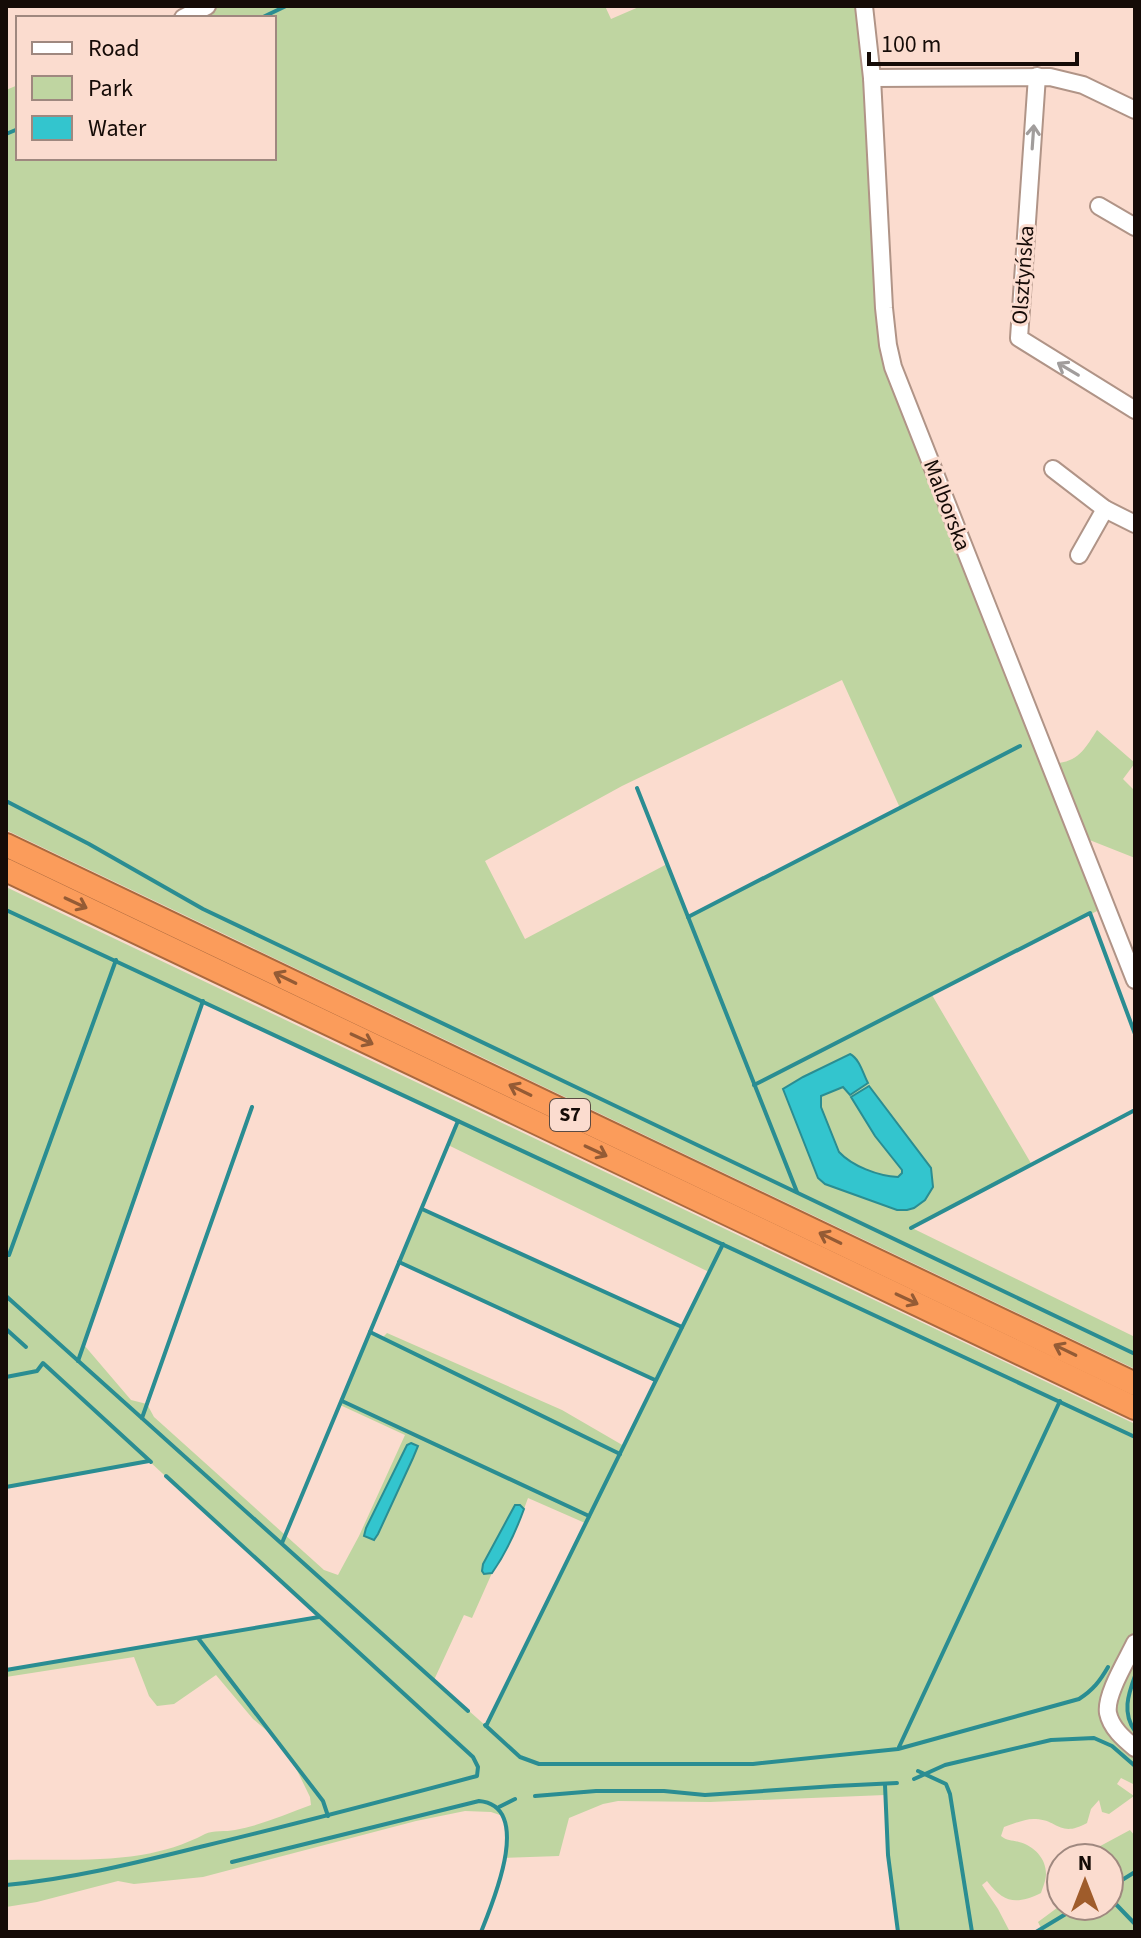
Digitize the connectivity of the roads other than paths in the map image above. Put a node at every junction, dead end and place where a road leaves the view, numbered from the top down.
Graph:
1 (207, 6) edge
2 (864, 6) edge
3 (187, 16) edge
4 (1037, 76) junction
5 (872, 78) junction
6 (1135, 110) edge
7 (1099, 206) dead end
8 (1135, 227) edge
9 (1135, 410) edge
10 (1053, 469) dead end
11 (1105, 509) junction
12 (1135, 524) edge
13 (1079, 555) dead end
14 (6, 845) edge
15 (6, 870) edge
16 (1135, 980) edge
17 (1135, 1384) edge
18 (1135, 1408) edge
19 (1135, 1643) edge
20 (1135, 1748) edge

1 - 3 street
2 - 5 street, Malborska
4 - 5 street
4 - 6 street
9 -> 4 street, Olsztyńska
5 - 16 street, Malborska
7 - 8 street
10 - 11 street
11 - 12 street
11 - 13 street
17 -> 14 highway, S7
15 -> 18 highway, S7
19 - 20 street

